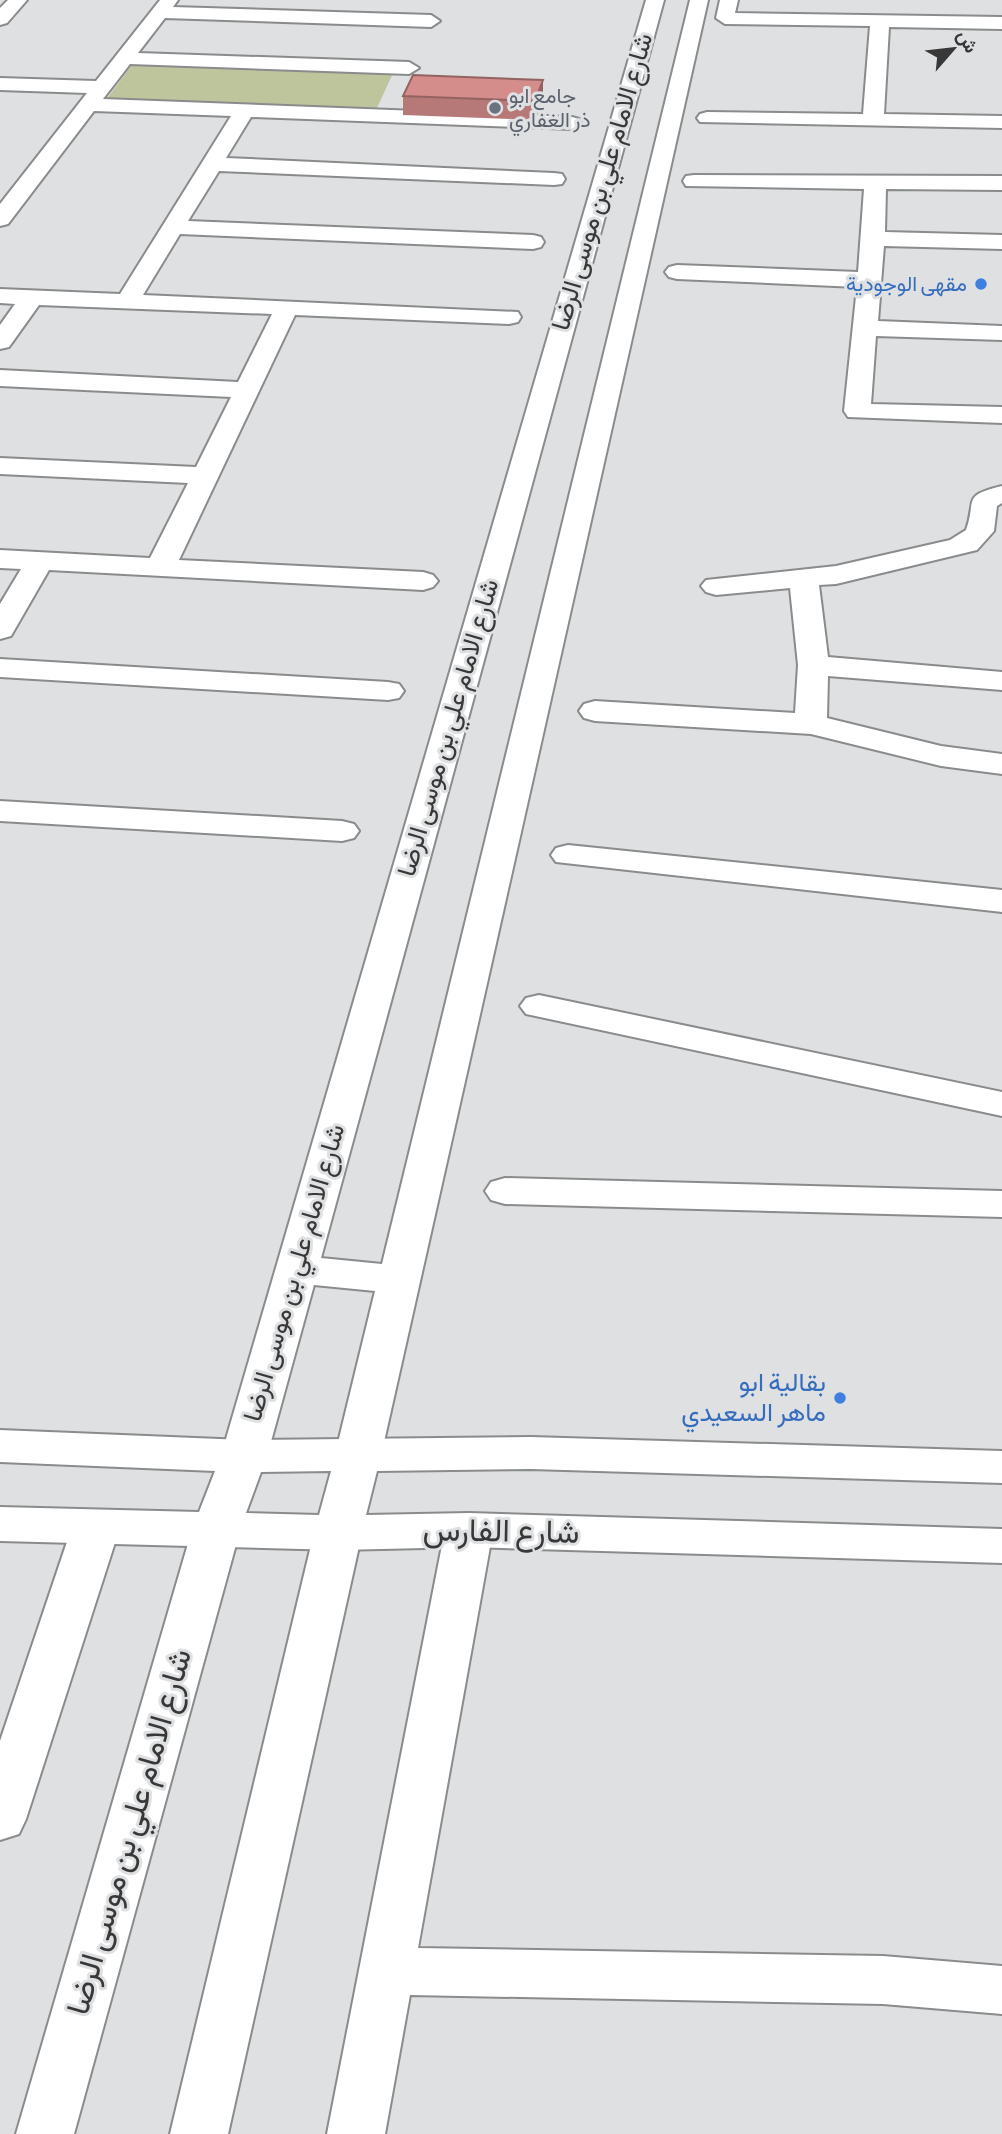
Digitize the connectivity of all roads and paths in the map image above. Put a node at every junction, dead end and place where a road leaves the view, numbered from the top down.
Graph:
1 (442, 0) edge
2 (655, 0) edge
3 (699, 0) edge
4 (729, 0) edge
5 (164, 6) edge
6 (880, 21) junction
7 (432, 22) junction
8 (1002, 23) edge
9 (124, 58) junction
10 (409, 68) junction
11 (0, 84) edge
12 (102, 87) junction
13 (88, 105) junction
14 (245, 111) junction
15 (386, 116) junction
16 (706, 118) dead end
17 (873, 121) junction
18 (1002, 122) edge
19 (572, 123) dead end
20 (211, 164) junction
21 (554, 178) dead end
22 (695, 181) dead end
23 (875, 182) junction
24 (1002, 183) edge
25 (0, 219) edge
26 (173, 227) junction
27 (873, 239) junction
28 (533, 242) dead end
29 (1002, 242) edge
30 (677, 272) dead end
31 (869, 280) junction
32 (0, 296) edge
33 (32, 298) junction
34 (127, 301) junction
35 (287, 308) junction
36 (509, 317) dead end
37 (864, 327) junction
38 (1002, 333) edge
39 (0, 342) edge
40 (0, 378) edge
41 (247, 390) junction
42 (1002, 415) edge
43 (0, 466) edge
44 (204, 476) junction
45 (1002, 494) edge
46 (0, 559) edge
47 (40, 561) junction
48 (160, 568) junction
49 (804, 579) junction
50 (423, 581) dead end
51 (716, 586) dead end
52 (0, 630) edge
53 (813, 665) junction
54 (0, 668) edge
55 (1002, 681) edge
56 (387, 691) dead end
57 (595, 711) dead end
58 (811, 724) junction
59 (1002, 764) edge
60 (0, 811) edge
61 (342, 831) dead end
62 (568, 855) dead end
63 (1002, 901) edge
64 (539, 1006) dead end
65 (1002, 1104) edge
66 (505, 1191) dead end
67 (1002, 1204) edge
68 (296, 1270) junction
69 (400, 1279) junction
70 (0, 1446) edge
71 (359, 1455) junction
72 (244, 1456) junction
73 (1002, 1467) edge
74 (0, 1524) edge
75 (96, 1527) junction
76 (216, 1530) junction
77 (469, 1530) junction
78 (338, 1533) junction
79 (1002, 1546) edge
80 (0, 1819) edge
81 (387, 1971) junction
82 (1002, 1990) edge
83 (45, 2134) edge
84 (199, 2134) edge
85 (356, 2134) edge

1 - 7 street
2 - 68 street, شارع الامام علي بن موسى الرضا
3 - 69 street, شارع الامام علي بن موسى الرضا
4 - 6 street
5 - 7 street
5 - 9 street
6 - 8 street
6 - 17 street
7 - 10 street
9 - 10 street
9 - 12 street
10 - 15 street
11 - 12 street
12 - 13 street
13 - 14 street
13 - 25 street
14 - 15 street
14 - 20 street
15 - 19 street
16 - 17 street
17 - 18 street
20 - 21 street
20 - 26 street
22 - 23 street
23 - 24 street
23 - 27 street
26 - 28 street
26 - 34 street
27 - 29 street
27 - 31 street
30 - 31 street
31 - 37 street
32 - 33 street
33 - 34 street
33 - 39 street
34 - 35 street
35 - 36 street
35 - 41 street
37 - 38 street
37 - 42 street
40 - 41 street
41 - 44 street
43 - 44 street
44 - 48 street
45 - 49 street
46 - 47 street
47 - 48 street
47 - 52 street
48 - 50 street
49 - 51 street
49 - 53 street
53 - 55 street
53 - 58 street
54 - 56 street
57 - 58 street
58 - 59 street
60 - 61 street
62 - 63 street
64 - 65 street
66 - 67 street
68 - 69 street
68 - 72 street, شارع الامام علي بن موسى الرضا
69 - 71 street, شارع الامام علي بن موسى الرضا
70 - 72 street
71 - 72 street
71 - 73 street
71 - 78 street, شارع الامام علي بن موسى الرضا
72 - 76 street, شارع الامام علي بن موسى الرضا
74 - 75 street, شارع الفارس
75 - 76 street, شارع الفارس
75 - 80 street
76 - 78 street, شارع الفارس
76 - 83 street, شارع الامام علي بن موسى الرضا
77 - 78 street, شارع الفارس
77 - 79 street, شارع الفارس
77 - 81 street
78 - 84 street
81 - 82 street
81 - 85 street

